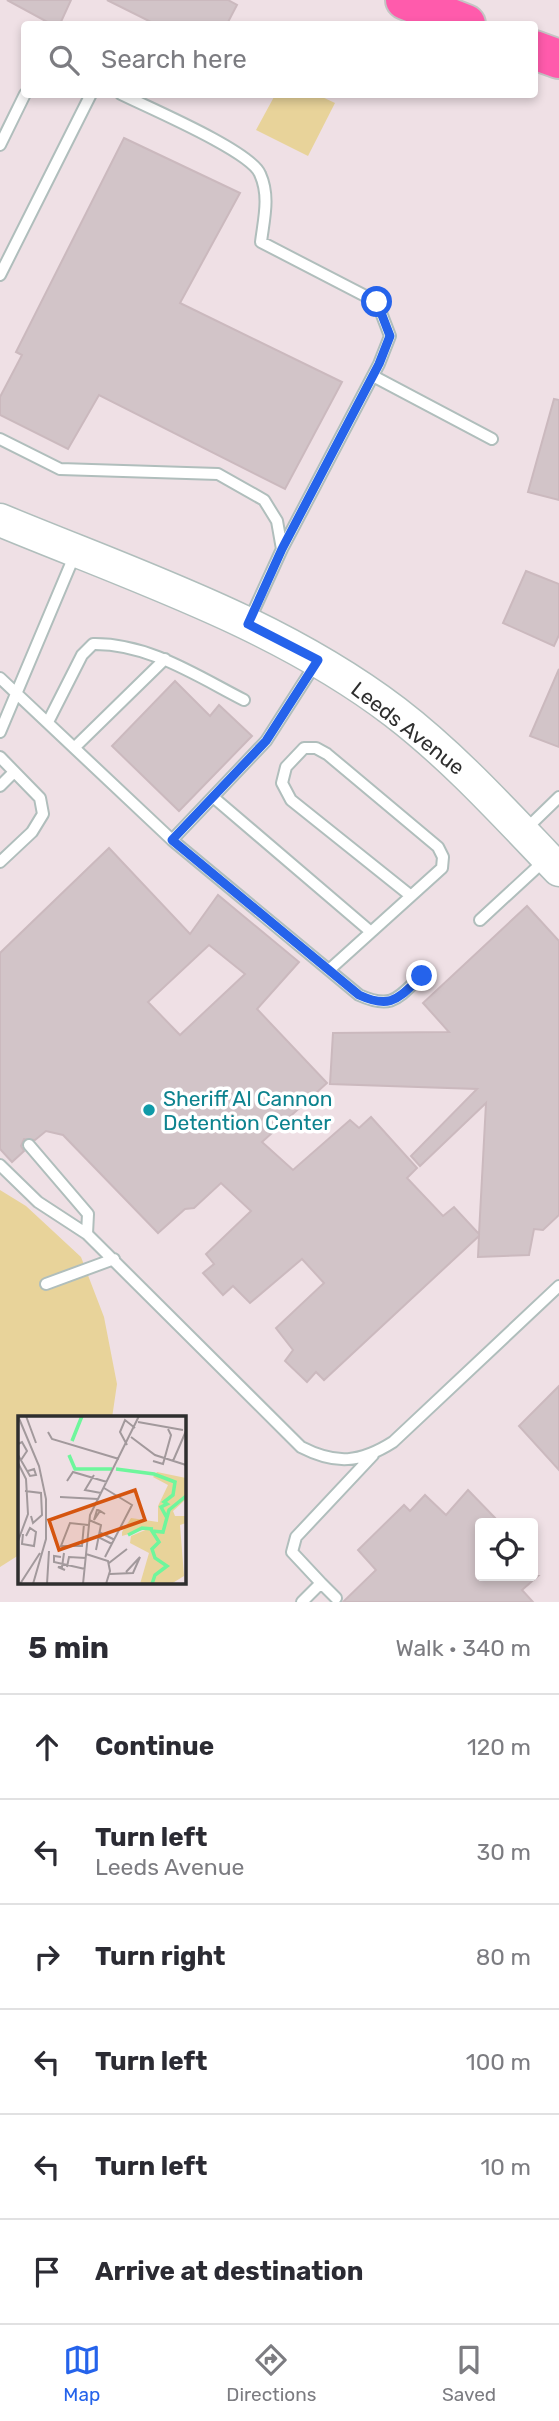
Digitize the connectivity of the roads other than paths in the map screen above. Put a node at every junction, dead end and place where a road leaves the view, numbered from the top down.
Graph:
1 (405, 0) edge
2 (458, 21) edge
3 (538, 51) edge
4 (559, 59) edge
5 (23, 98) edge
6 (89, 98) edge
7 (129, 98) edge
8 (0, 145) edge
9 (0, 275) edge
10 (373, 376) junction
11 (0, 439) edge
12 (492, 439) dead end
13 (0, 520) edge
14 (282, 549) junction
15 (76, 551) junction
16 (248, 624) junction
17 (165, 659) junction
18 (318, 660) junction
19 (0, 678) edge
20 (17, 692) junction
21 (244, 700) dead end
22 (48, 722) junction
23 (0, 732) edge
24 (75, 747) junction
25 (0, 757) edge
26 (15, 772) junction
27 (0, 786) edge
28 (213, 797) junction
29 (559, 797) edge
30 (523, 832) junction
31 (172, 840) junction
32 (0, 862) edge
33 (553, 864) edge
34 (411, 896) junction
35 (480, 920) dead end
36 (371, 932) junction
37 (329, 970) junction
38 (422, 976) dead end
39 (29, 1145) dead end
40 (0, 1166) edge
41 (87, 1234) junction
42 (114, 1259) junction
43 (46, 1284) dead end
44 (559, 1286) edge
45 (373, 1455) junction
46 (321, 1583) junction
47 (336, 1598) dead end
48 (302, 1602) edge

1 - 2 highway
3 - 4 highway
5 - 8 lane
6 - 9 lane
7 - 10 lane
10 - 12 lane
10 - 14 lane
11 - 14 lane
13 - 15 street, Leeds Avenue
14 - 16 lane
15 - 16 street, Leeds Avenue
15 - 20 lane
16 - 18 street, Leeds Avenue
17 - 21 lane
17 - 22 lane
17 - 24 lane
18 - 28 lane
18 - 30 street, Leeds Avenue
19 - 20 lane
20 - 22 lane
20 - 23 lane
22 - 24 lane
24 - 31 lane
25 - 26 lane
26 - 27 lane
26 - 32 lane
28 - 31 lane
28 - 36 lane
29 - 30 lane
30 - 33 street, Leeds Avenue
31 - 37 lane
33 - 35 lane
34 - 34 lane
34 - 36 lane
36 - 37 lane
37 - 38 lane
39 - 41 lane
40 - 41 lane
41 - 42 lane
42 - 43 lane
42 - 45 lane
44 - 45 lane
45 - 46 lane
46 - 47 lane
46 - 48 lane

